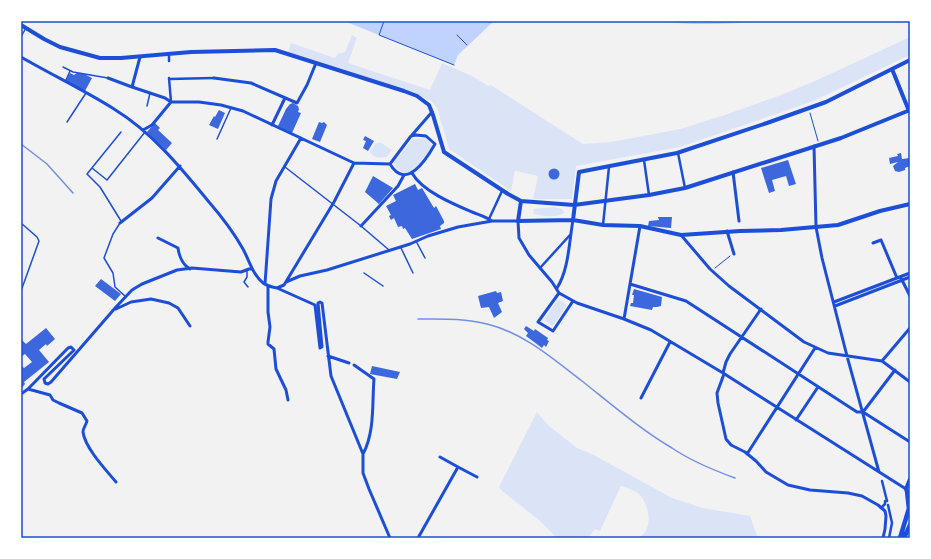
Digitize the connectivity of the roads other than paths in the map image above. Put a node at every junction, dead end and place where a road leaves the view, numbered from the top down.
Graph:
1 (21, 25) edge
2 (26, 28) junction
3 (22, 35) edge
4 (169, 54) junction
5 (21, 57) edge
6 (140, 57) junction
7 (910, 60) edge
8 (169, 61) dead end
9 (316, 63) junction
10 (63, 67) dead end
11 (892, 69) junction
12 (70, 71) junction
13 (108, 78) joint
14 (214, 78) joint
15 (65, 82) junction
16 (133, 87) junction
17 (86, 93) junction
18 (150, 93) junction
19 (285, 98) junction
20 (171, 102) junction
21 (147, 106) dead end
22 (231, 108) junction
23 (432, 112) junction
24 (910, 112) edge
25 (67, 122) dead end
26 (272, 124) junction
27 (144, 131) junction
28 (121, 132) dead end
29 (411, 136) junction
30 (301, 138) junction
31 (217, 139) dead end
32 (441, 143) junction
33 (435, 144) junction
34 (816, 146) junction
35 (677, 153) junction
36 (644, 160) junction
37 (354, 163) junction
38 (390, 164) junction
39 (180, 166) junction
40 (609, 166) junction
41 (285, 167) junction
42 (92, 168) junction
43 (734, 172) junction
44 (412, 173) junction
45 (404, 175) junction
46 (685, 188) junction
47 (502, 191) junction
48 (649, 195) junction
49 (521, 201) junction
50 (605, 201) junction
51 (333, 204) junction
52 (910, 204) edge
53 (574, 205) junction
54 (491, 220) junction
55 (573, 220) junction
56 (739, 220) dead end
57 (518, 221) junction
58 (121, 222) junction
59 (21, 223) edge
60 (603, 225) junction
61 (361, 226) junction
62 (640, 226) junction
63 (816, 227) junction
64 (727, 231) junction
65 (571, 235) junction
66 (681, 235) junction
67 (158, 238) dead end
68 (416, 241) junction
69 (873, 243) dead end
70 (400, 247) junction
71 (389, 250) junction
72 (734, 254) road end
73 (425, 258) dead end
74 (190, 268) junction
75 (540, 268) junction
76 (252, 269) junction
77 (247, 270) junction
78 (364, 273) dead end
79 (414, 273) dead end
80 (910, 273) edge
81 (910, 277) edge
82 (900, 278) junction
83 (286, 282) junction
84 (630, 284) junction
85 (266, 285) junction
86 (248, 286) dead end
87 (383, 286) dead end
88 (277, 288) junction
89 (557, 288) junction
90 (21, 291) edge
91 (559, 293) junction
92 (910, 296) edge
93 (125, 297) junction
94 (573, 301) junction
95 (834, 302) junction
96 (835, 306) junction
97 (114, 309) junction
98 (761, 309) junction
99 (624, 319) junction
100 (190, 326) dead end
101 (910, 328) edge
102 (741, 337) junction
103 (670, 342) junction
104 (815, 348) junction
105 (328, 356) junction
106 (847, 356) junction
107 (882, 362) junction
108 (349, 363) dead end
109 (354, 365) dead end
110 (895, 370) junction
111 (724, 374) junction
112 (798, 374) junction
113 (910, 382) edge
114 (818, 387) junction
115 (28, 389) junction
116 (21, 394) edge
117 (641, 398) dead end
118 (288, 400) dead end
119 (777, 408) junction
120 (863, 412) junction
121 (796, 420) junction
122 (910, 442) edge
123 (363, 454) junction
124 (747, 454) junction
125 (440, 457) dead end
126 (458, 467) junction
127 (879, 473) junction
128 (477, 477) dead end
129 (910, 479) edge
130 (882, 481) dead end
131 (116, 482) dead end
132 (906, 489) junction
133 (910, 498) edge
134 (888, 505) dead end
135 (881, 508) junction
136 (909, 509) edge
137 (910, 525) edge
138 (390, 538) edge
139 (418, 538) edge
140 (883, 538) edge
141 (889, 538) edge
142 (900, 538) edge
143 (904, 538) edge

1 - 2 street
2 - 3 lane
2 - 6 street
4 - 6 street
4 - 8 street
4 - 9 street
5 - 15 street
6 - 16 street
7 - 11 street
9 - 19 street
9 - 23 street
10 - 12 lane
11 - 24 street
11 - 35 street
12 - 13 lane
12 - 15 lane
13 - 16 street
14 - 19 street
14 - 20 street
15 - 17 street
16 - 18 street
17 - 25 lane
17 - 27 street
18 - 20 street
18 - 21 lane
19 - 26 street
20 - 22 street
20 - 27 street
22 - 26 street
22 - 31 lane
23 - 29 street
23 - 32 street
24 - 34 street
26 - 30 street
27 - 39 street
27 - 42 lane
28 - 42 lane
29 - 33 street
29 - 38 street
30 - 37 street
30 - 41 street
32 - 33 street
32 - 47 street
33 - 44 street
34 - 43 street
34 - 63 street
35 - 36 street
35 - 46 street
36 - 40 street
36 - 48 street
37 - 38 street
37 - 51 street
38 - 45 street
39 - 58 street
39 - 76 street
40 - 50 street
40 - 53 street
41 - 51 lane
41 - 85 street
42 - 58 lane
43 - 46 street
43 - 56 street
44 - 45 street
44 - 54 street
45 - 61 street
46 - 48 street
47 - 49 street
47 - 54 street
48 - 50 street
49 - 53 street
49 - 57 street
50 - 53 street
50 - 60 street
51 - 61 lane
51 - 83 street
52 - 63 street
53 - 55 street
54 - 57 street
54 - 68 street
55 - 57 street
55 - 60 street
55 - 65 street
57 - 75 street
58 - 93 lane
59 - 90 lane
60 - 62 street
61 - 71 lane
62 - 66 street
62 - 84 street
63 - 64 street
63 - 95 street
64 - 66 street
64 - 72 street
65 - 75 street
65 - 89 street
66 - 98 street
67 - 74 street
68 - 70 street
68 - 73 lane
69 - 82 street
70 - 71 street
70 - 79 lane
71 - 83 street
74 - 77 street
74 - 93 street
75 - 89 street
76 - 77 street
76 - 85 street
77 - 86 lane
78 - 87 lane
80 - 82 street
81 - 82 street
82 - 92 street
82 - 95 street
82 - 96 street
83 - 88 street
84 - 99 street
84 - 102 street
85 - 88 street
85 - 118 street
88 - 105 street
89 - 91 street
91 - 94 street
91 - 94 street
93 - 97 street
94 - 99 street
95 - 96 street
96 - 106 street
97 - 100 street
97 - 115 street
98 - 102 street
98 - 104 street
99 - 103 street
101 - 107 street
102 - 111 street
102 - 112 street
103 - 111 street
103 - 117 street
104 - 106 street
104 - 112 street
105 - 108 street
105 - 123 street
106 - 107 street
106 - 120 street
107 - 110 street
109 - 123 street
110 - 113 street
110 - 120 street
111 - 119 street
111 - 124 street
112 - 114 street
112 - 119 street
114 - 120 street
114 - 121 street
115 - 116 street
115 - 131 street
119 - 121 street
119 - 124 street
120 - 122 street
120 - 127 street
121 - 127 street
123 - 138 street
124 - 135 street
125 - 126 street
126 - 128 street
126 - 139 street
127 - 132 street
129 - 132 street
130 - 135 street
132 - 133 street
132 - 136 street
134 - 141 street
135 - 140 street
136 - 142 main road
137 - 143 main road

